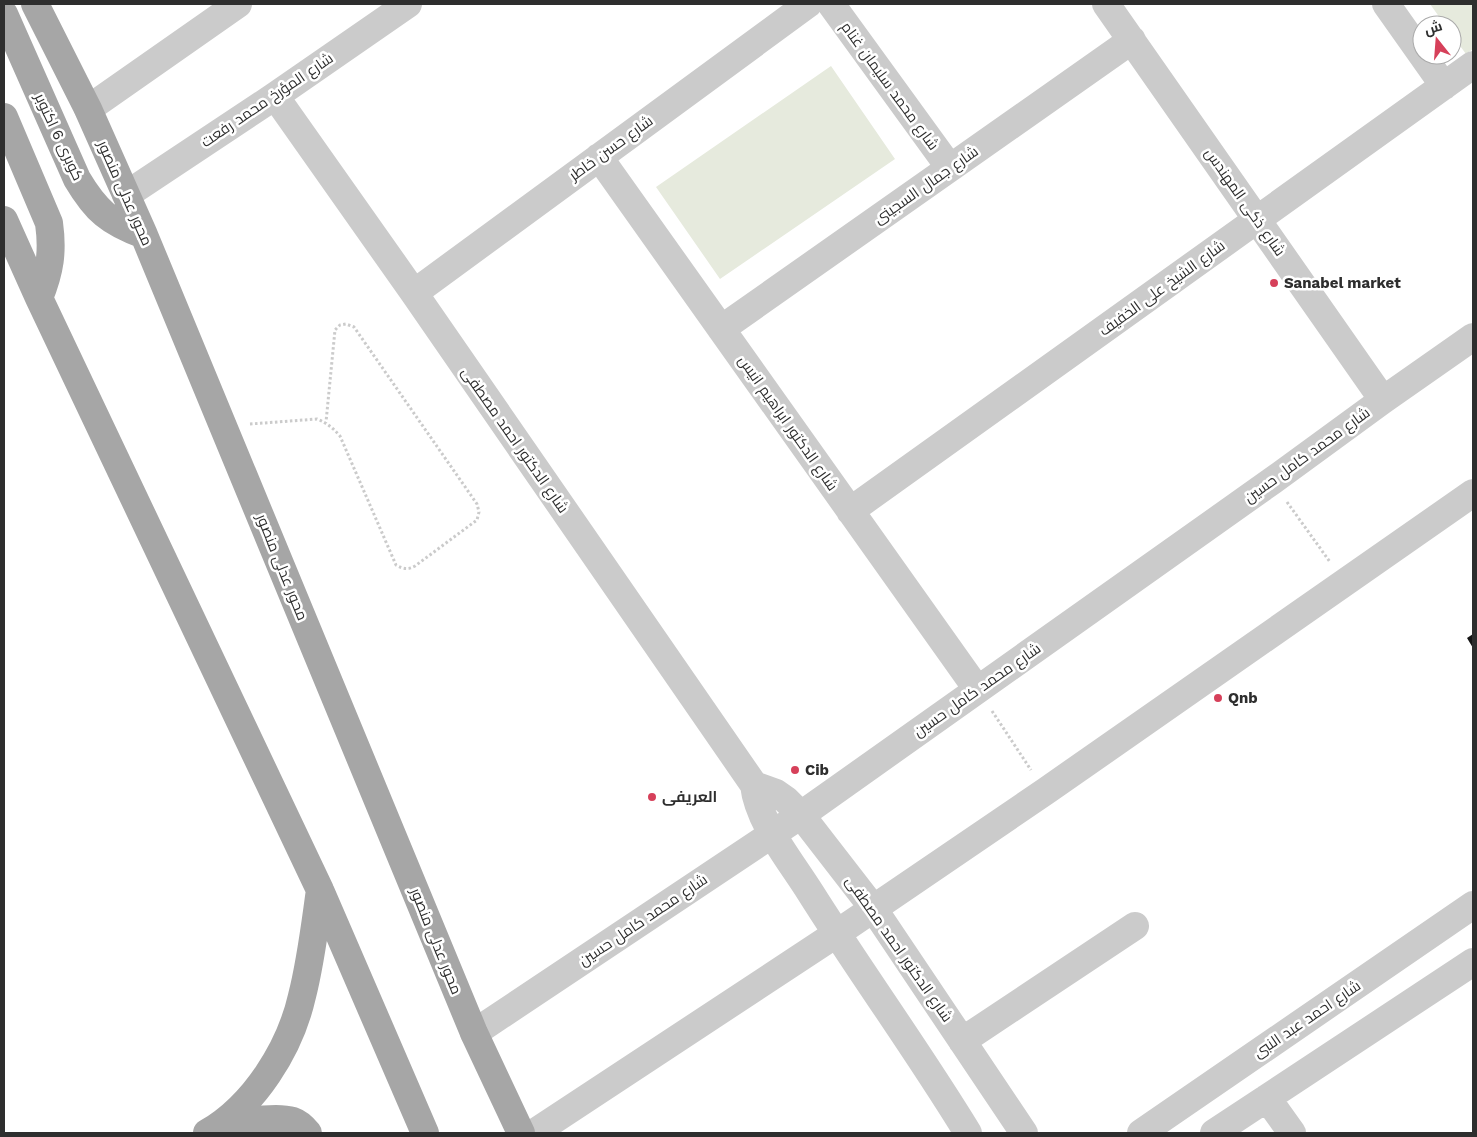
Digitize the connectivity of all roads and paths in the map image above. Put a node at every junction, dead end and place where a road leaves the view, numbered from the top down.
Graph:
1 (35, 4) edge
2 (238, 4) edge
3 (408, 4) edge
4 (808, 4) edge
5 (831, 4) edge
6 (1106, 4) edge
7 (1386, 4) edge
8 (4, 14) edge
9 (205, 14) edge
10 (1132, 40) junction
11 (1473, 65) edge
12 (1444, 86) junction
13 (274, 96) junction
14 (88, 109) junction
15 (4, 117) edge
16 (598, 157) junction
17 (950, 168) junction
18 (126, 196) junction
19 (4, 220) edge
20 (1257, 220) junction
21 (144, 235) junction
22 (414, 293) junction
23 (39, 298) junction
24 (721, 329) junction
25 (1473, 338) edge
26 (1383, 400) junction
27 (326, 422) junction
28 (224, 427) junction
29 (1272, 481) junction
30 (1473, 493) edge
31 (850, 511) junction
32 (1441, 515) junction
33 (1473, 517) edge
34 (1344, 583) junction
35 (977, 689) junction
36 (754, 785) junction
37 (1046, 792) junction
38 (801, 815) junction
39 (773, 834) junction
40 (320, 890) junction
41 (1473, 905) edge
42 (873, 908) junction
43 (1135, 926) dead end
44 (836, 934) junction
45 (1473, 962) edge
46 (474, 1033) junction
47 (962, 1041) junction
48 (1268, 1098) junction
49 (212, 1130) edge
50 (308, 1133) edge
51 (425, 1133) edge
52 (521, 1133) edge
53 (534, 1133) edge
54 (968, 1133) edge
55 (1024, 1133) edge
56 (1141, 1133) edge
57 (1214, 1133) edge
58 (1292, 1133) edge

1 - 14 main road, محور عدلى منصور
2 - 9 street
3 - 13 street, شارع المؤرخ محمد رفعت
4 - 16 street, شارع حسن خاطر
5 - 17 street, شارع محمد سليمان غنام
6 - 10 street, شارع ذكى المهندس
7 - 12 street
8 - 21 main road, كوبرى 6 اكتوبر
9 - 14 street
10 - 17 street, شارع جمال السجينى
10 - 20 street, شارع ذكى المهندس
11 - 12 street, شارع الشيخ على الخفيف
12 - 20 street, شارع الشيخ على الخفيف
13 - 18 street, شارع المؤرخ محمد رفعت
13 - 22 street, شارع الدكتور احمد مصطفى
14 - 18 main road, محور عدلى منصور
15 - 23 main road
16 - 22 street, شارع حسن خاطر
16 - 24 street, شارع الدكتور ابراهيم انيس
17 - 24 street, شارع جمال السجينى
18 - 21 main road, محور عدلى منصور
19 - 23 main road
20 - 26 street, شارع ذكى المهندس
20 - 31 street, شارع الشيخ على الخفيف
21 - 28 main road, محور عدلى منصور
22 - 36 street, شارع الدكتور احمد مصطفى
23 - 40 main road
24 - 31 street, شارع الدكتور ابراهيم انيس
25 - 26 street, شارع محمد كامل حسين
26 - 29 street, شارع محمد كامل حسين
27 - 27 path
27 - 28 path
28 - 46 main road, محور عدلى منصور
29 - 34 path
29 - 35 street, شارع محمد كامل حسين
30 - 32 street
31 - 35 street, شارع الدكتور ابراهيم انيس
32 - 33 street
32 - 34 street
34 - 37 street
35 - 37 path
35 - 38 street, شارع محمد كامل حسين
36 - 38 street, شارع الدكتور احمد مصطفى
36 - 39 street, شارع الدكتور احمد مصطفى
37 - 42 street
38 - 39 street, شارع محمد كامل حسين
38 - 42 street, شارع الدكتور احمد مصطفى
39 - 44 street, شارع الدكتور احمد مصطفى
39 - 46 street, شارع محمد كامل حسين
40 - 49 main road
40 - 51 main road
41 - 56 street, شارع احمد عبد النبى
42 - 44 street
42 - 47 street, شارع الدكتور احمد مصطفى
43 - 47 street
44 - 53 street
44 - 54 street, شارع الدكتور احمد مصطفى
45 - 48 street
46 - 52 main road, محور عدلى منصور
47 - 55 street, شارع الدكتور احمد مصطفى
48 - 57 street
48 - 58 street
49 - 50 main road

